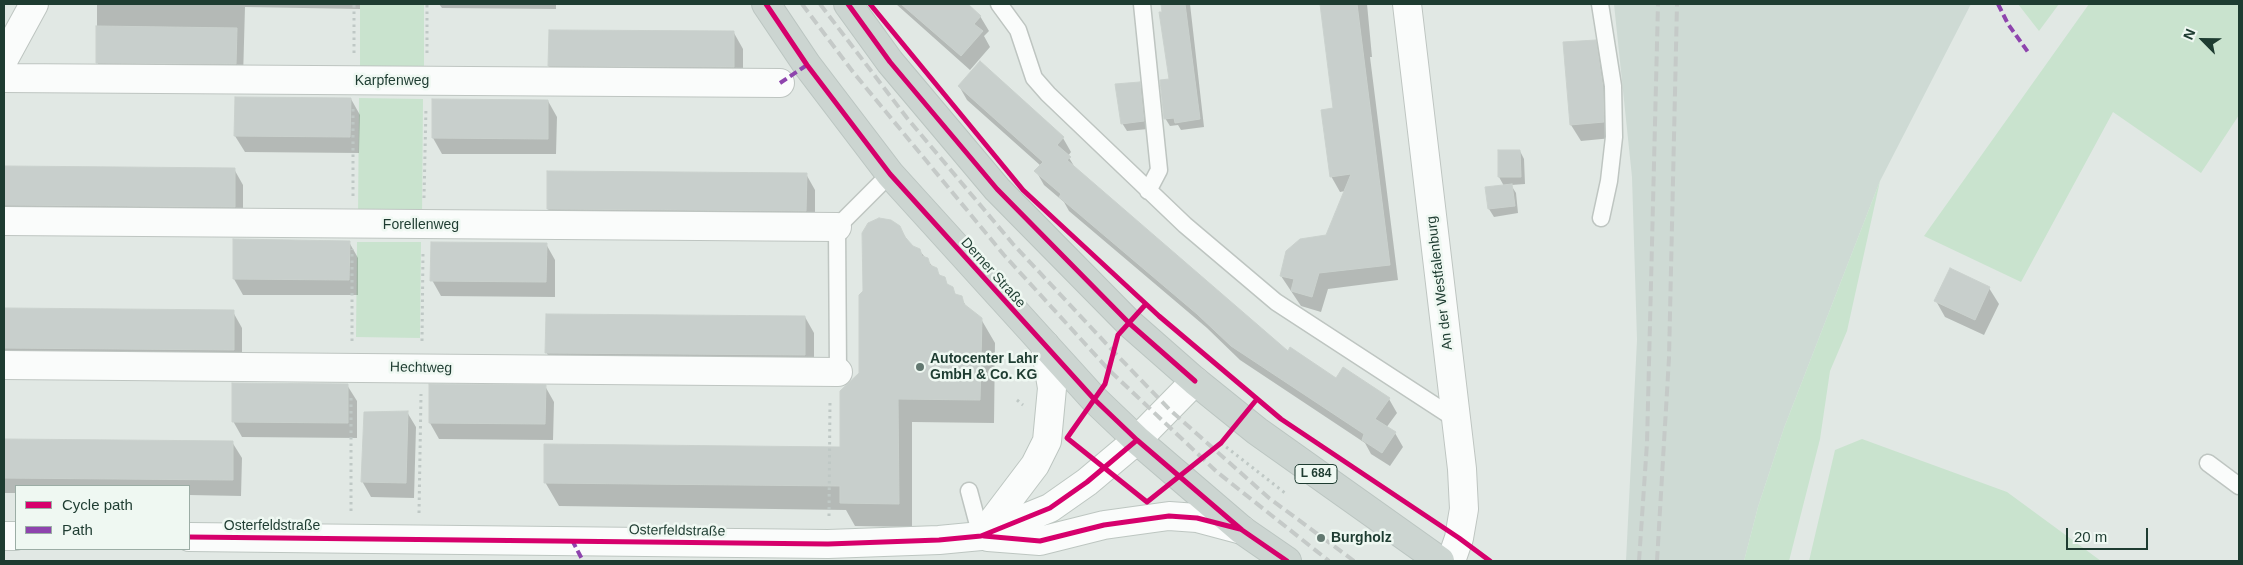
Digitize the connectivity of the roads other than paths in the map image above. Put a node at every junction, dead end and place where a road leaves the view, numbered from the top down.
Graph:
1 (34, 4) edge
2 (766, 4) edge
3 (848, 4) edge
4 (999, 4) edge
5 (1142, 4) edge
6 (1407, 4) edge
7 (1600, 4) edge
8 (4, 59) edge
9 (4, 78) edge
10 (780, 83) dead end
11 (890, 174) junction
12 (1148, 191) junction
13 (1601, 218) dead end
14 (4, 221) edge
15 (838, 227) junction
16 (1045, 345) junction
17 (4, 365) edge
18 (838, 372) joint
19 (1195, 381) junction
20 (1457, 420) junction
21 (1137, 440) junction
22 (2208, 463) dead end
23 (2239, 486) edge
24 (969, 492) dead end
25 (1242, 530) junction
26 (981, 536) junction
27 (190, 537) edge
28 (1287, 561) edge
29 (1440, 561) edge
30 (1452, 561) edge

1 - 8 street
2 - 11 main road, Derner Straße
3 - 19 main road, L 684
4 - 12 lane
5 - 12 lane
6 - 20 street, An der Westfalenburg
7 - 13 lane
9 - 10 street, Karpfenweg
11 - 15 lane
11 - 16 main road, Derner Straße
12 - 20 lane
14 - 15 street, Forellenweg
15 - 18 lane
16 - 21 main road, Derner Straße
16 - 26 street
17 - 18 street, Hechtweg
19 - 21 street, Osterfeldstraße
19 - 29 main road, L 684
20 - 30 street, An der Westfalenburg
21 - 25 main road, Derner Straße
21 - 26 street, Osterfeldstraße
22 - 23 lane
24 - 26 lane
25 - 26 street
25 - 28 main road, Derner Straße
26 - 27 street, Osterfeldstraße

